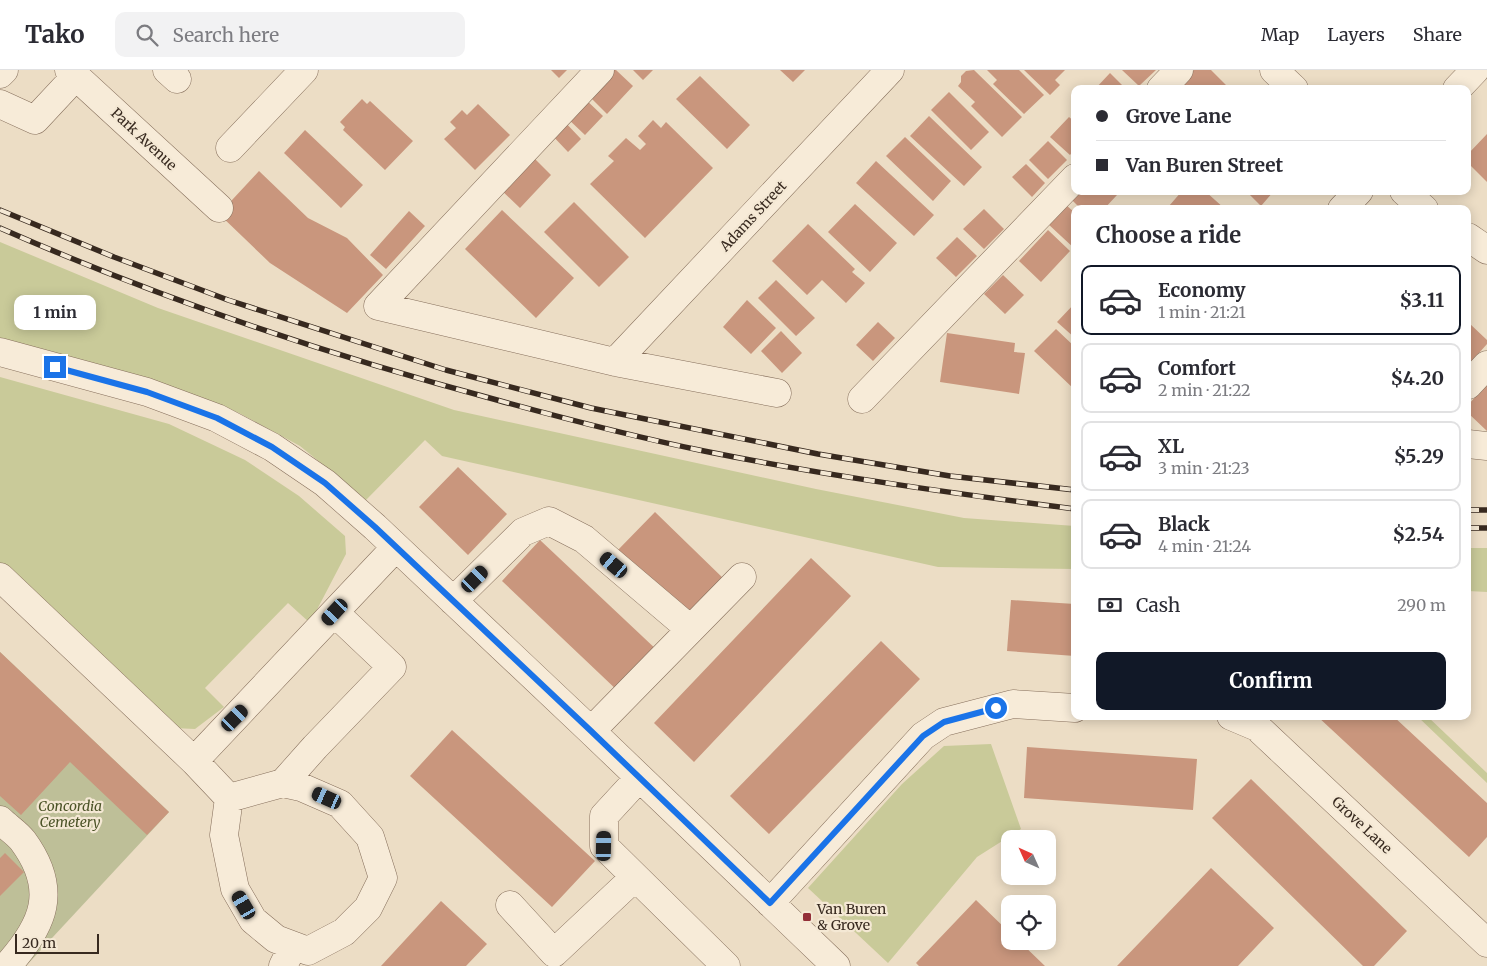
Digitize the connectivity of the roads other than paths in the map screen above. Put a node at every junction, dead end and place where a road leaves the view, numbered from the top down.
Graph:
1 (4, 70) edge
2 (304, 70) edge
3 (600, 70) edge
4 (890, 70) edge
5 (1179, 70) edge
6 (1274, 70) edge
7 (1475, 70) edge
8 (73, 73) edge
9 (0, 74) edge
10 (1165, 85) edge
11 (1290, 85) edge
12 (1461, 85) edge
13 (0, 104) edge
14 (230, 148) dead end
15 (1071, 182) edge
16 (1355, 195) edge
17 (1408, 195) edge
18 (1346, 205) edge
19 (1420, 205) edge
20 (219, 208) dead end
21 (1471, 240) edge
22 (1487, 250) edge
23 (0, 352) edge
24 (615, 362) junction
25 (1487, 365) edge
26 (1471, 382) edge
27 (777, 393) dead end
28 (862, 399) dead end
29 (1471, 444) edge
30 (1487, 446) edge
31 (396, 547) junction
32 (0, 576) edge
33 (742, 577) dead end
34 (453, 601) junction
35 (335, 612) junction
36 (690, 629) junction
37 (1071, 708) edge
38 (1240, 720) edge
39 (591, 731) junction
40 (194, 761) junction
41 (639, 778) junction
42 (283, 783) junction
43 (229, 798) junction
44 (0, 820) edge
45 (635, 877) junction
46 (770, 903) junction
47 (510, 905) dead end
48 (1487, 943) edge
49 (288, 956) edge
50 (6, 966) edge
51 (726, 966) edge
52 (836, 966) edge

1 - 9 street
2 - 14 street
3 - 24 street
4 - 24 street, Adams Street
5 - 10 street
6 - 11 street
7 - 12 street
8 - 13 street
8 - 20 street, Park Avenue
15 - 28 street
16 - 18 street
17 - 19 street
21 - 22 street
23 - 31 street
24 - 27 street
25 - 26 street
29 - 30 street
31 - 34 street
31 - 35 street
32 - 40 street
33 - 36 street
34 - 36 street
34 - 39 street
35 - 40 street
35 - 42 street
36 - 39 street
37 - 46 street
38 - 48 street, Grove Lane
39 - 41 street
40 - 43 street
41 - 45 street
41 - 46 street
42 - 43 street
42 - 49 street
43 - 49 street
44 - 50 street
45 - 47 street
45 - 51 street
46 - 52 street

